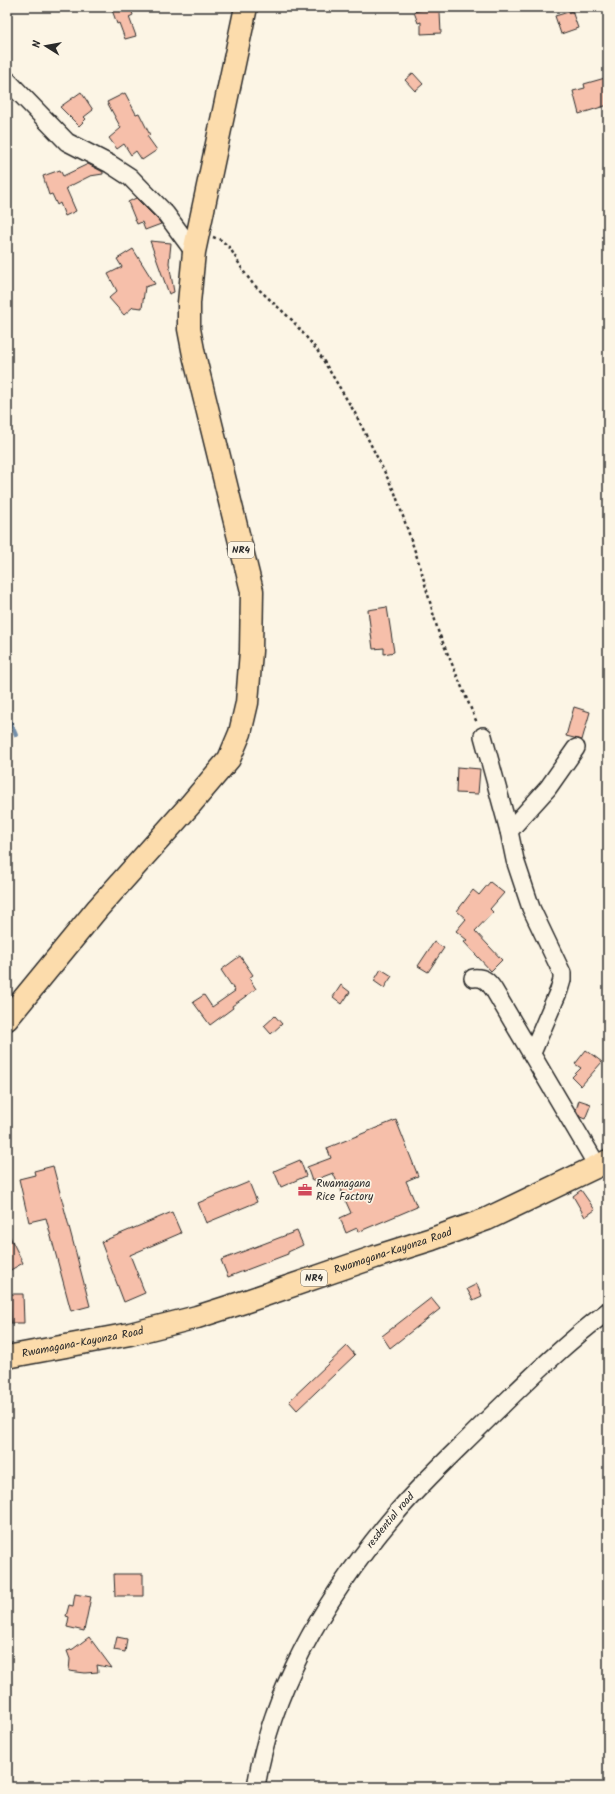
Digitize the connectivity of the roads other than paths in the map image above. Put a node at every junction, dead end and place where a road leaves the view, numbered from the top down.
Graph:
1 (246, 7) edge
2 (7, 80) edge
3 (196, 242) junction
4 (483, 736) road end
5 (576, 748) dead end
6 (509, 831) junction
7 (473, 978) dead end
8 (7, 1019) edge
9 (532, 1053) junction
10 (603, 1164) edge
11 (608, 1311) edge
12 (7, 1357) edge
13 (256, 1787) edge

1 - 3 highway, NR4
2 - 3 street
3 - 8 highway, NR4
4 - 6 street
5 - 6 street
6 - 9 street
7 - 9 street
9 - 10 street
10 - 12 highway, Rwamagana-Kayonza Road / NR4
11 - 13 street, resdential road

